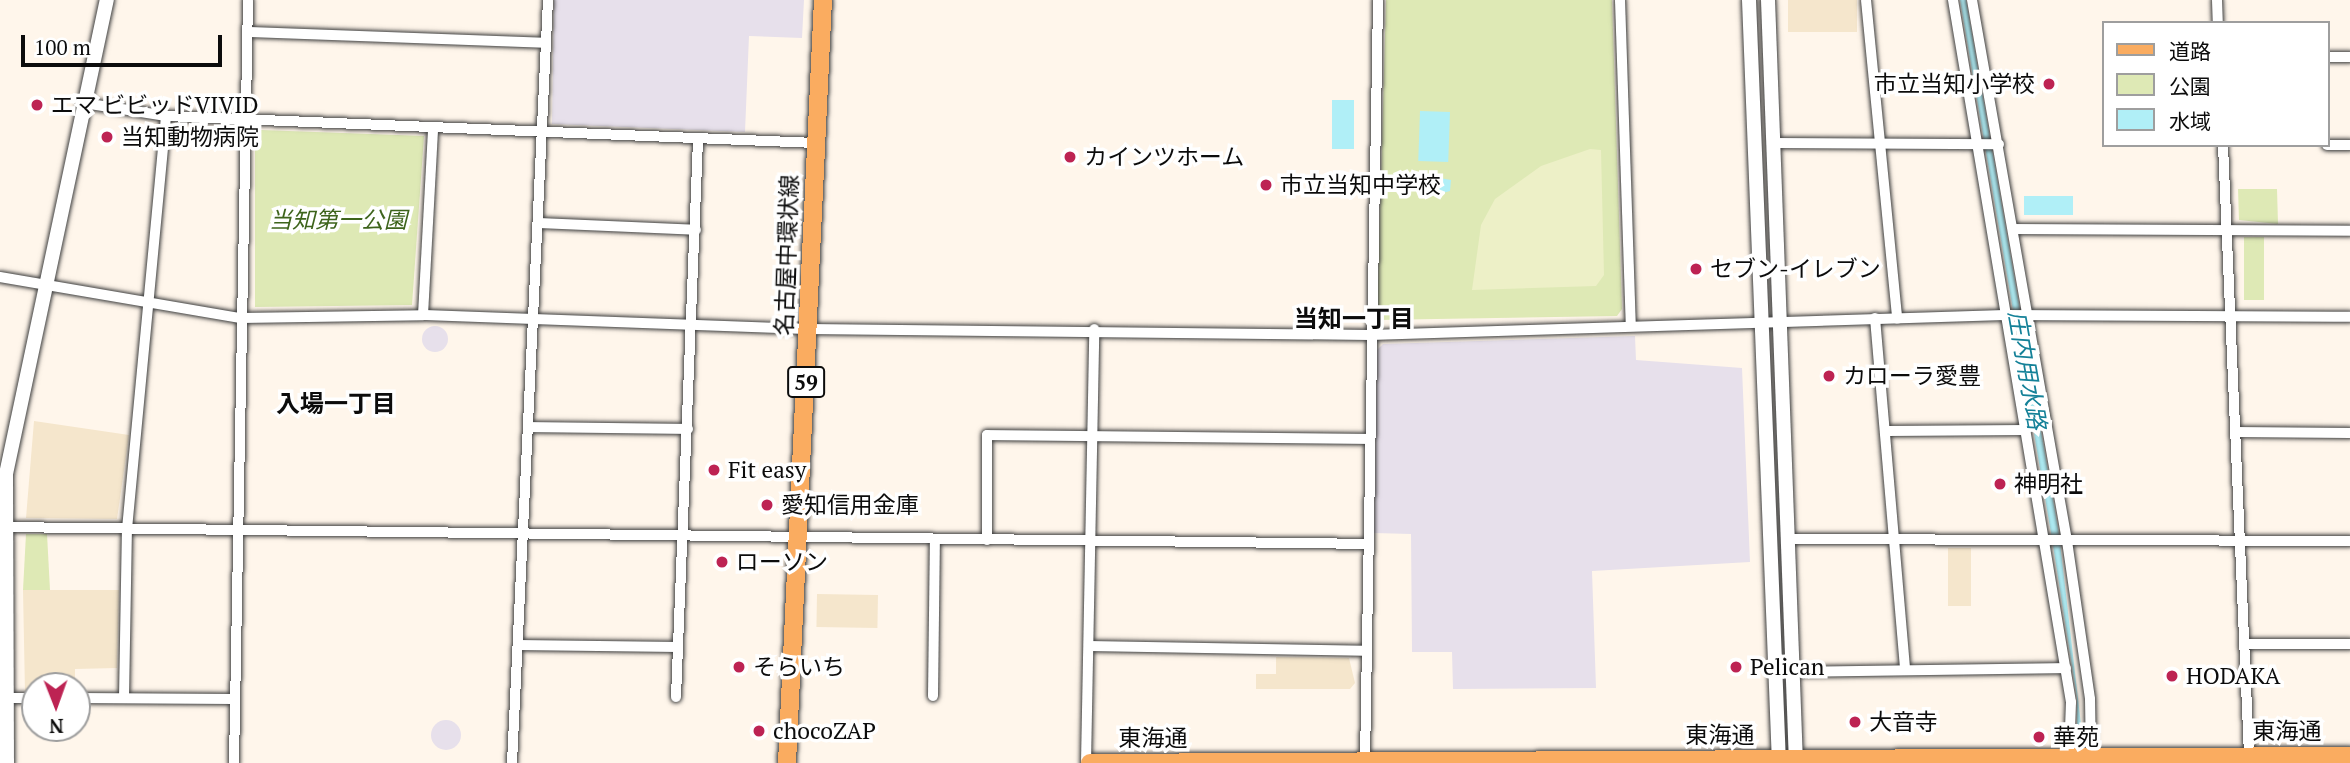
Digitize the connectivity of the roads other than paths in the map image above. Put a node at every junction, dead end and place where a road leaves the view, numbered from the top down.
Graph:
1 (107, 0) edge
2 (248, 0) edge
3 (548, 0) edge
4 (823, 0) edge
5 (1378, 0) edge
6 (1620, 0) edge
7 (1749, 0) edge
8 (1768, 0) edge
9 (1866, 0) edge
10 (1952, 0) edge
11 (1972, 0) edge
12 (2217, 0) edge
13 (2218, 21) edge
14 (248, 32) junction
15 (546, 43) junction
16 (2329, 57) edge
17 (2350, 57) edge
18 (84, 103) junction
19 (166, 116) junction
20 (246, 120) junction
21 (433, 128) junction
22 (542, 133) junction
23 (698, 139) junction
24 (816, 143) junction
25 (1774, 143) junction
26 (1881, 144) junction
27 (1988, 144) junction
28 (2329, 145) edge
29 (2350, 145) edge
30 (2223, 147) edge
31 (538, 223) junction
32 (2015, 229) junction
33 (696, 230) junction
34 (2227, 230) junction
35 (2350, 231) edge
36 (0, 277) edge
37 (44, 283) junction
38 (148, 302) junction
39 (423, 315) junction
40 (2017, 315) junction
41 (2230, 316) junction
42 (2350, 317) edge
43 (241, 318) junction
44 (533, 318) junction
45 (1875, 318) junction
46 (1897, 318) junction
47 (1760, 321) junction
48 (1779, 321) junction
49 (694, 324) junction
50 (1631, 326) junction
51 (808, 328) junction
52 (1094, 329) junction
53 (1370, 335) junction
54 (529, 427) junction
55 (688, 429) junction
56 (2026, 430) junction
57 (1887, 431) junction
58 (2235, 432) junction
59 (2350, 433) edge
60 (1094, 436) junction
61 (1369, 439) junction
62 (3, 525) edge
63 (127, 529) junction
64 (237, 530) junction
65 (524, 533) junction
66 (682, 534) junction
67 (800, 536) junction
68 (935, 539) junction
69 (986, 540) junction
70 (1788, 540) junction
71 (1898, 540) junction
72 (1092, 541) junction
73 (2056, 541) junction
74 (2240, 541) junction
75 (2350, 541) edge
76 (1367, 544) junction
77 (2245, 643) junction
78 (2350, 644) edge
79 (518, 645) junction
80 (1089, 646) junction
81 (678, 647) junction
82 (1364, 651) junction
83 (2066, 668) junction
84 (1905, 670) junction
85 (1793, 672) junction
86 (5, 696) edge
87 (933, 696) dead end
88 (676, 697) dead end
89 (91, 698) edge
90 (124, 698) junction
91 (234, 699) junction
92 (2069, 756) junction
93 (2249, 756) junction
94 (2350, 756) edge
95 (2091, 757) junction
96 (1364, 761) junction
97 (1787, 761) edge
98 (7, 763) edge
99 (234, 763) edge
100 (512, 763) edge
101 (787, 763) edge
102 (1088, 763) edge
103 (1259, 763) edge

1 - 18 street
2 - 14 street
3 - 15 street
4 - 24 main road, 名古屋中環状線 / 59
5 - 53 street
6 - 50 street
7 - 47 street
8 - 25 street
9 - 26 street
10 - 27 street
11 - 27 street
12 - 13 street
14 - 15 street
14 - 20 street
15 - 22 street
16 - 17 street
18 - 19 street
18 - 37 street
19 - 20 street
19 - 38 street
20 - 21 street
20 - 43 street
21 - 22 street
21 - 39 street
22 - 23 street
22 - 31 street
23 - 24 street
23 - 33 street
24 - 51 main road, 名古屋中環状線 / 59
25 - 26 street
25 - 48 street
26 - 27 street
26 - 46 street
27 - 32 street
27 - 40 street
28 - 29 street
30 - 34 street
31 - 33 street
31 - 44 street
32 - 34 street
32 - 40 street
33 - 49 street
34 - 35 street
34 - 41 street
36 - 37 street
37 - 38 street
37 - 62 street
38 - 43 street
38 - 63 street
39 - 43 street
39 - 44 street
40 - 41 street
40 - 46 street
40 - 56 street
40 - 73 street
41 - 42 street
41 - 58 street
43 - 64 street
44 - 49 street
44 - 54 street
45 - 46 street
45 - 48 street
45 - 57 street
47 - 48 street
47 - 50 street
47 - 97 street
48 - 70 street
49 - 51 street
49 - 55 street
50 - 53 street
51 - 52 street
51 - 67 main road, 名古屋中環状線 / 59
52 - 53 street
52 - 60 street
53 - 61 street
54 - 55 street
54 - 65 street
55 - 66 street
56 - 57 street
56 - 73 street
57 - 71 street
58 - 59 street
58 - 74 street
60 - 61 street
60 - 69 street
60 - 72 street
61 - 76 street
62 - 63 street
62 - 86 street
63 - 64 street
63 - 90 street
64 - 65 street
64 - 91 street
65 - 66 street
65 - 79 street
66 - 67 street
66 - 81 street
67 - 68 street
67 - 101 main road, 名古屋中環状線 / 59
68 - 69 street
68 - 87 street
69 - 72 street
70 - 71 street
70 - 85 street
71 - 73 street
71 - 84 street
72 - 76 street
72 - 80 street
73 - 74 street
73 - 83 street
73 - 95 street
74 - 75 street
74 - 77 street
76 - 82 street
77 - 78 street
77 - 93 street
79 - 81 street
79 - 100 street
80 - 82 street
80 - 102 street
81 - 88 street
82 - 96 street
83 - 84 street
83 - 92 street
84 - 85 street
85 - 97 street
86 - 98 street
89 - 90 street
90 - 91 street
91 - 99 street
92 - 95 main road, 東海通
92 - 97 main road, 東海通
93 - 94 main road, 東海通
93 - 95 main road, 東海通
96 - 97 main road, 東海通
96 - 103 main road, 東海通
102 - 103 main road, 東海通

